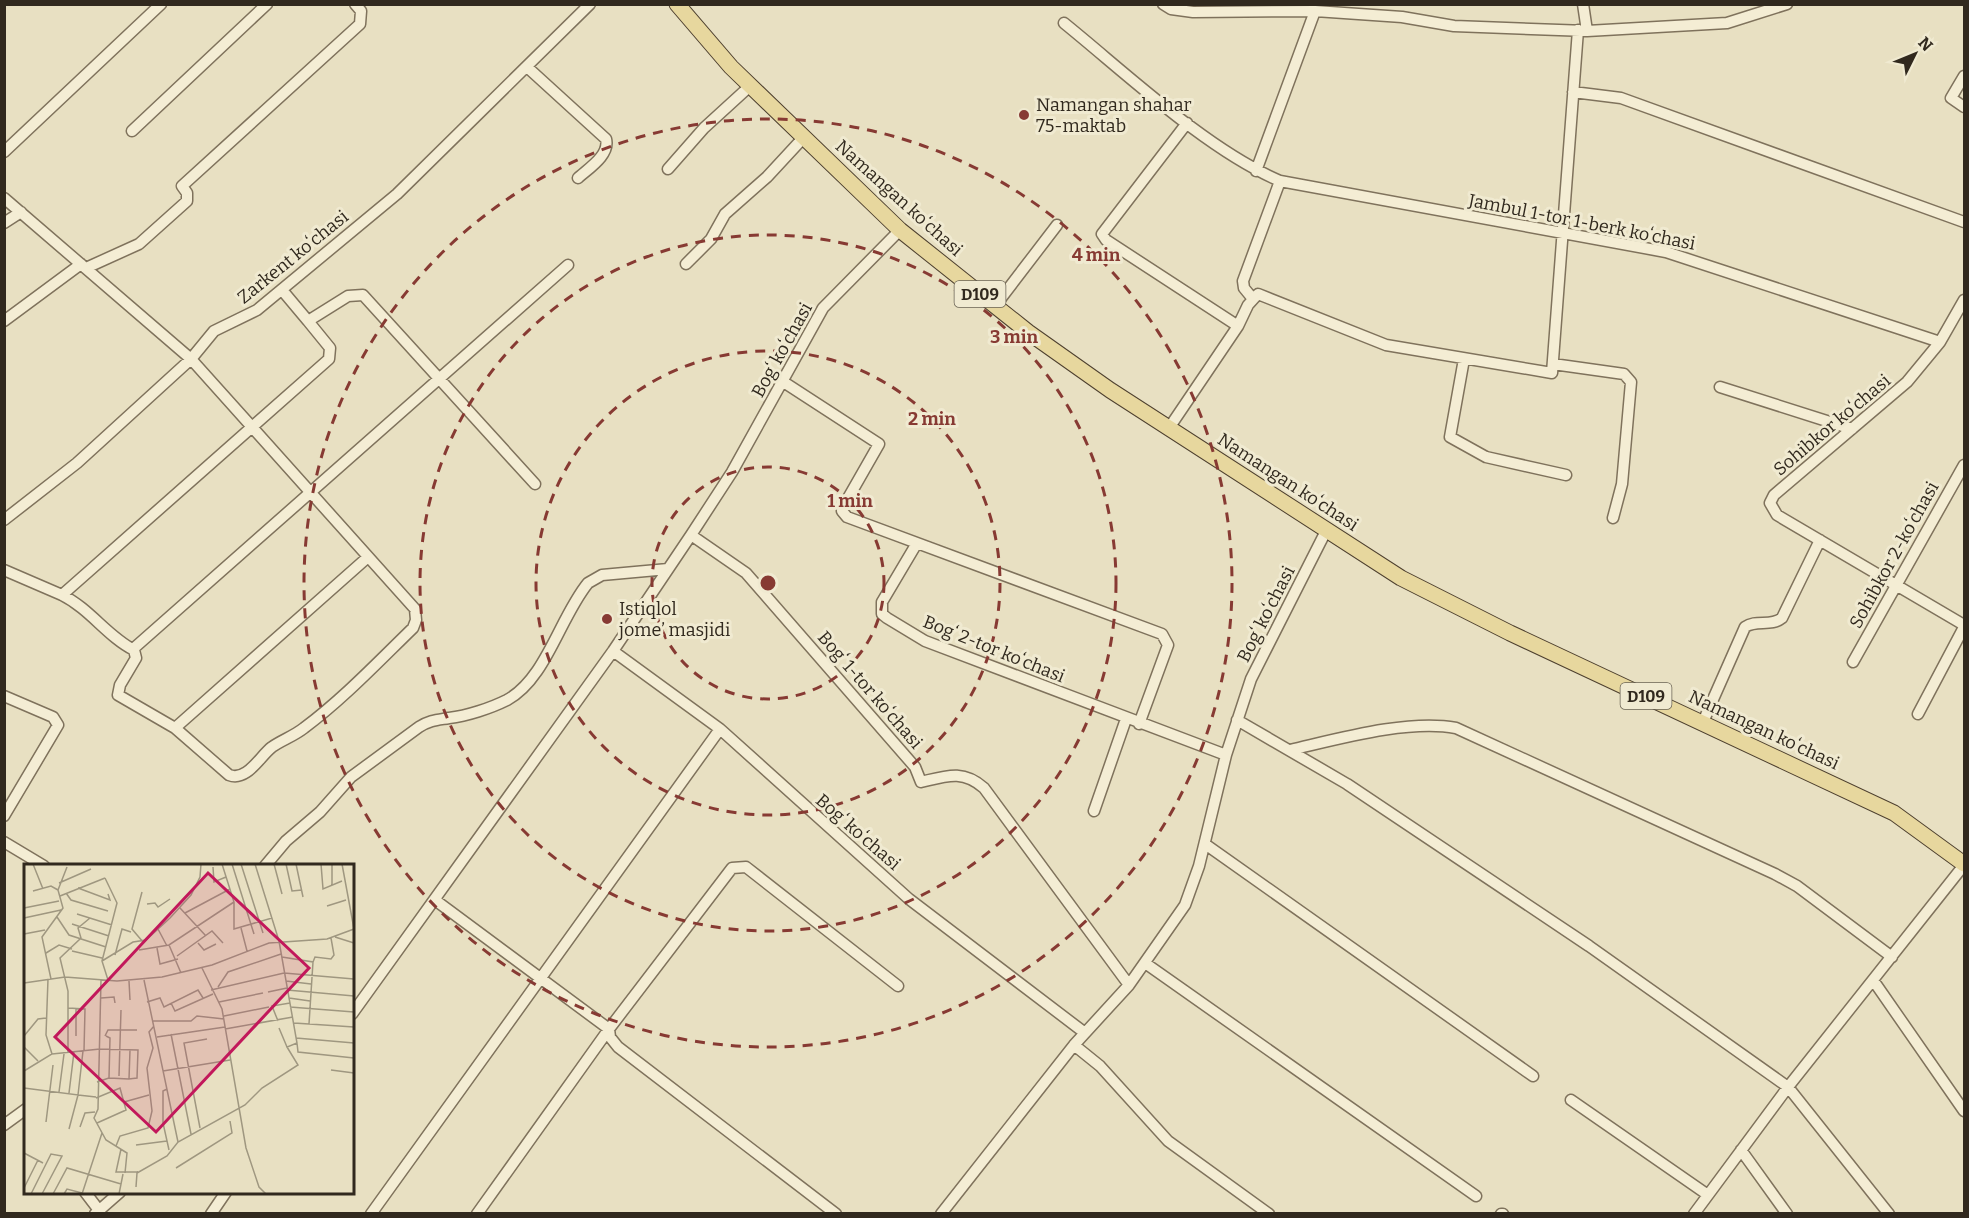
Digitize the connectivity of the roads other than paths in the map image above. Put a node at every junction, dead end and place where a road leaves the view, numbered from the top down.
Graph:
1 (161, 4) edge
2 (267, 4) edge
3 (355, 4) edge
4 (590, 4) edge
5 (1163, 4) edge
6 (1583, 4) edge
7 (1787, 4) edge
8 (678, 5) edge
9 (1315, 11) junction
10 (1064, 23) dead end
11 (1583, 30) junction
12 (527, 67) junction
13 (1965, 76) edge
14 (750, 86) junction
15 (1573, 92) junction
16 (1965, 107) edge
17 (1187, 123) junction
18 (132, 131) dead end
19 (804, 137) junction
20 (4, 152) edge
21 (668, 170) dead end
22 (1256, 171) junction
23 (578, 178) dead end
24 (1280, 182) junction
25 (4, 198) edge
26 (21, 212) junction
27 (1965, 222) edge
28 (4, 223) edge
29 (1057, 225) dead end
30 (900, 230) junction
31 (1561, 234) junction
32 (686, 264) dead end
33 (568, 265) dead end
34 (84, 266) junction
35 (282, 290) junction
36 (1253, 299) junction
37 (1965, 300) edge
38 (995, 306) junction
39 (4, 321) edge
40 (308, 321) junction
41 (1238, 326) junction
42 (1941, 342) junction
43 (191, 359) junction
44 (1464, 359) junction
45 (1553, 364) junction
46 (440, 378) junction
47 (782, 381) junction
48 (1720, 387) dead end
49 (251, 427) junction
50 (1169, 428) junction
51 (1852, 429) junction
52 (1965, 465) edge
53 (1566, 475) dead end
54 (535, 484) dead end
55 (309, 492) junction
56 (1613, 518) dead end
57 (4, 520) edge
58 (1327, 529) junction
59 (692, 535) junction
60 (1820, 540) junction
61 (918, 543) junction
62 (368, 557) junction
63 (668, 569) junction
64 (4, 570) edge
65 (1897, 584) junction
66 (62, 595) junction
67 (1965, 626) edge
68 (133, 649) junction
69 (613, 651) junction
70 (1853, 662) dead end
71 (4, 696) edge
72 (1918, 714) dead end
73 (1126, 719) junction
74 (1237, 720) junction
75 (1703, 722) junction
76 (1138, 724) junction
77 (175, 728) junction
78 (720, 729) junction
79 (1290, 750) junction
80 (1226, 755) junction
81 (1094, 812) dead end
82 (4, 816) edge
83 (4, 842) edge
84 (1205, 844) junction
85 (41, 864) edge
86 (267, 864) edge
87 (1965, 865) edge
88 (435, 900) junction
89 (1892, 957) junction
90 (1146, 963) junction
91 (540, 978) junction
92 (1874, 980) junction
93 (1129, 985) junction
94 (898, 986) dead end
95 (354, 1011) edge
96 (609, 1029) junction
97 (1085, 1033) junction
98 (1074, 1045) junction
99 (1533, 1076) dead end
100 (1788, 1087) junction
101 (1571, 1100) dead end
102 (24, 1111) edge
103 (1965, 1111) edge
104 (4, 1125) edge
105 (1741, 1150) junction
106 (86, 1194) edge
107 (118, 1194) edge
108 (225, 1194) edge
109 (1708, 1195) junction
110 (1476, 1196) dead end
111 (97, 1211) edge
112 (1695, 1213) edge
113 (211, 1214) edge
114 (371, 1214) edge
115 (477, 1214) edge
116 (836, 1214) edge
117 (941, 1214) edge
118 (1269, 1214) edge
119 (1787, 1214) edge
120 (1889, 1214) edge

1 - 20 street
2 - 18 street
3 - 34 street
4 - 12 street, Zarkent koʻchasi
5 - 9 street
6 - 11 street
7 - 11 street
8 - 14 main road, Namangan koʻchasi / D109
9 - 11 street
9 - 22 street
10 - 17 street
11 - 15 street
12 - 23 street
12 - 35 street, Zarkent koʻchasi
13 - 16 street
14 - 19 main road, Namangan koʻchasi / D109
14 - 21 street
15 - 27 street
15 - 31 street
17 - 22 street
17 - 41 street
19 - 30 main road, Namangan koʻchasi / D109
19 - 32 street
22 - 24 street, Jambul 1-tor 1-berk koʻchasi
24 - 31 street, Jambul 1-tor 1-berk koʻchasi
24 - 36 street
25 - 26 street
26 - 28 street
26 - 34 street
29 - 38 street
30 - 38 main road, Namangan koʻchasi / D109
30 - 47 street, Bogʻ koʻchasi
31 - 42 street, Jambul 1-tor 1-berk koʻchasi
31 - 45 street
33 - 46 street
34 - 39 street
34 - 43 street
35 - 40 street
35 - 43 street, Zarkent koʻchasi
36 - 41 street
36 - 44 street
37 - 42 street, Sohibkor koʻchasi
38 - 50 main road, Namangan koʻchasi / D109
40 - 46 street
40 - 49 street
41 - 50 street
42 - 51 street, Sohibkor koʻchasi
43 - 49 street
43 - 57 street, Zarkent koʻchasi
44 - 45 street
44 - 53 street
45 - 56 street
46 - 54 street
46 - 55 street
47 - 59 street, Bogʻ koʻchasi
47 - 61 street
48 - 51 street
49 - 55 street
49 - 66 street
50 - 58 main road, Namangan koʻchasi / D109
51 - 60 street, Sohibkor koʻchasi
52 - 65 street, Sohibkor 2-koʻchasi
55 - 62 street
55 - 68 street
58 - 74 street, Bogʻ koʻchasi
58 - 75 main road, Namangan koʻchasi / D109
59 - 63 street, Bogʻ koʻchasi
59 - 93 street, Bogʻ 1-tor koʻchasi
60 - 65 street, Sohibkor koʻchasi
60 - 75 street
61 - 73 street, Bogʻ 2-tor koʻchasi
61 - 76 street
62 - 77 street
62 - 77 street
63 - 69 street, Bogʻ koʻchasi
63 - 86 street
64 - 66 street
65 - 67 street, Sohibkor koʻchasi
65 - 70 street, Sohibkor 2-koʻchasi
66 - 68 street
67 - 72 street
68 - 77 street
69 - 78 street, Bogʻ koʻchasi
69 - 88 street, Bogʻ koʻchasi
71 - 82 street
73 - 76 street, Bogʻ 2-tor koʻchasi
73 - 81 street
74 - 79 street
74 - 80 street, Bogʻ koʻchasi
75 - 87 main road, Namangan koʻchasi / D109
76 - 80 street, Bogʻ 2-tor koʻchasi
78 - 91 street
78 - 97 street, Bogʻ koʻchasi
79 - 89 street
79 - 100 street
80 - 84 street, Bogʻ koʻchasi
83 - 85 street
84 - 90 street, Bogʻ koʻchasi
84 - 99 street
87 - 89 street
88 - 91 street
88 - 95 street, Bogʻ koʻchasi
89 - 92 street
90 - 93 street, Bogʻ koʻchasi
90 - 110 street
91 - 96 street
91 - 114 street
92 - 100 street
92 - 103 street
93 - 97 street, Bogʻ koʻchasi
94 - 96 street
96 - 115 street
96 - 116 street
97 - 98 street, Bogʻ koʻchasi
98 - 117 street, Bogʻ koʻchasi
98 - 118 street
100 - 105 street
100 - 120 street
101 - 109 street
102 - 104 street
105 - 109 street
105 - 119 street
106 - 111 street
107 - 111 street
108 - 113 street
109 - 112 street

